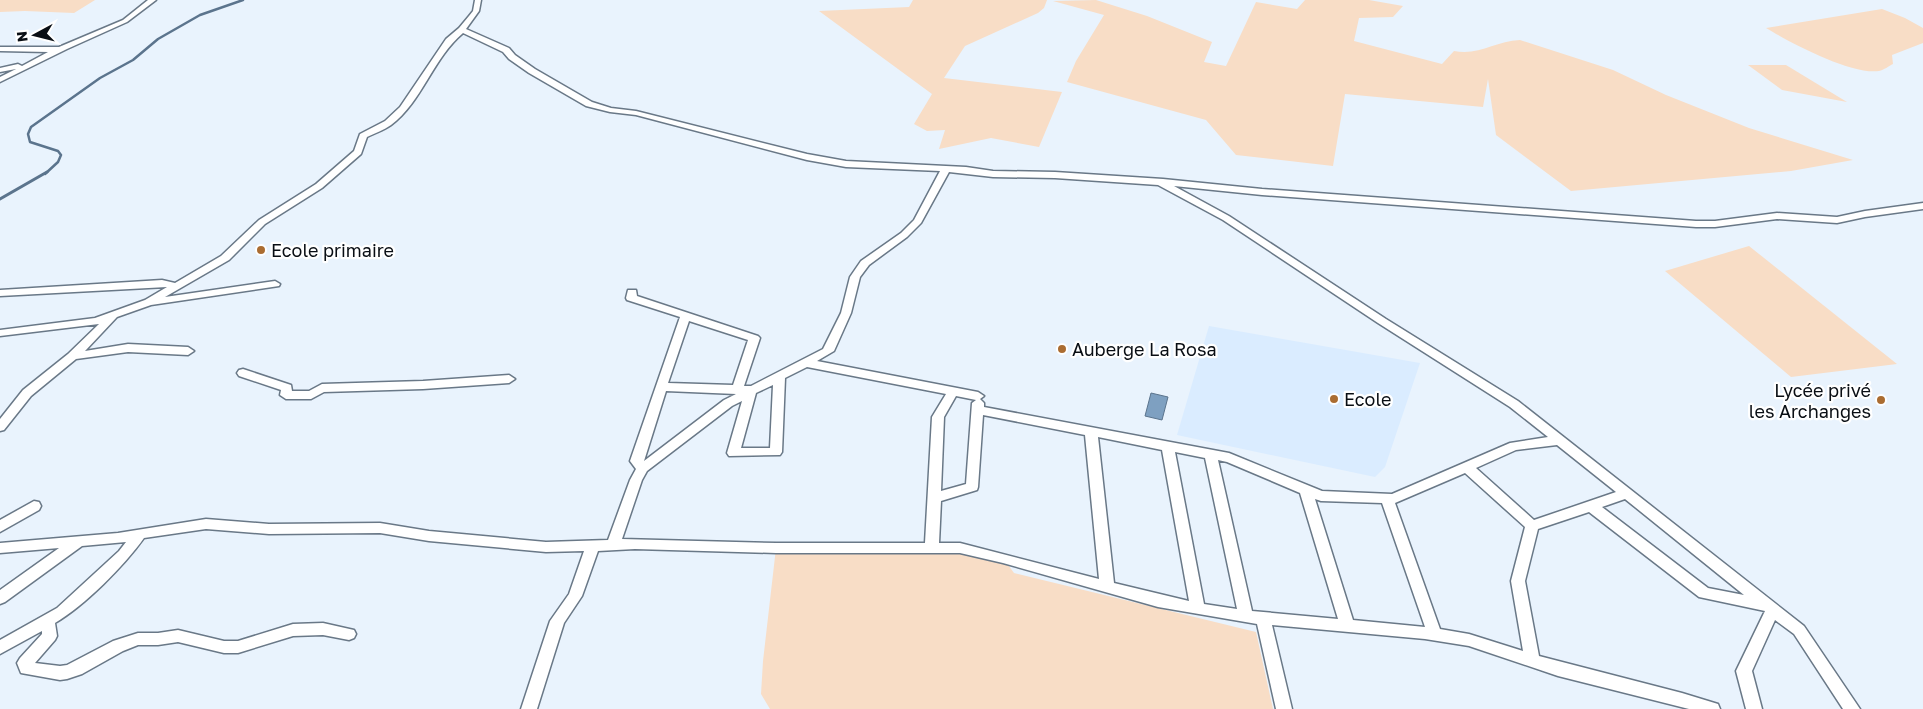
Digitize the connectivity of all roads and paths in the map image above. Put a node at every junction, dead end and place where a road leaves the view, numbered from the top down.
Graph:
1 (153, 0) edge
2 (478, 0) edge
3 (462, 30) junction
4 (64, 47) junction
5 (0, 49) edge
6 (18, 66) dead end
7 (0, 70) edge
8 (0, 80) edge
9 (946, 169) junction
10 (1160, 182) junction
11 (1923, 206) edge
12 (275, 284) dead end
13 (174, 288) junction
14 (632, 292) dead end
15 (0, 293) edge
16 (148, 302) junction
17 (115, 314) junction
18 (686, 315) junction
19 (0, 333) edge
20 (188, 351) dead end
21 (72, 356) junction
22 (807, 363) junction
23 (243, 374) dead end
24 (779, 376) junction
25 (509, 379) dead end
26 (662, 387) junction
27 (738, 390) junction
28 (751, 390) junction
29 (953, 391) junction
30 (978, 410) junction
31 (0, 427) edge
32 (1091, 432) junction
33 (1559, 440) junction
34 (1168, 446) junction
35 (1210, 454) junction
36 (643, 468) junction
37 (1468, 468) junction
38 (1306, 490) junction
39 (1626, 494) junction
40 (934, 498) junction
41 (1387, 499) junction
42 (34, 506) dead end
43 (1591, 506) junction
44 (1532, 526) junction
45 (0, 527) edge
46 (140, 534) junction
47 (78, 542) junction
48 (613, 546) junction
49 (592, 547) junction
50 (0, 548) edge
51 (932, 548) junction
52 (1107, 587) junction
53 (0, 598) edge
54 (1768, 607) junction
55 (1198, 609) junction
56 (1246, 617) junction
57 (1263, 618) junction
58 (47, 621) junction
59 (1347, 626) junction
60 (349, 634) dead end
61 (1435, 635) junction
62 (0, 648) edge
63 (1532, 660) junction
64 (528, 709) edge
65 (1284, 709) edge
66 (1712, 709) edge
67 (1754, 709) edge
68 (1852, 709) edge

1 - 4 street
2 - 3 street
3 - 9 street
3 - 13 street
4 - 5 street
4 - 8 street
6 - 7 street
9 - 10 street
9 - 22 street
10 - 11 street
10 - 33 street
12 - 16 street
13 - 15 street
13 - 16 street
14 - 18 street
16 - 17 street
17 - 19 street
17 - 21 street
18 - 26 street
18 - 27 street
20 - 21 street
21 - 31 street
22 - 24 street
22 - 29 street
23 - 25 street
24 - 28 street
24 - 28 street
26 - 27 street
26 - 36 street
27 - 28 street
28 - 36 street
29 - 30 street
29 - 40 street
30 - 32 street
30 - 40 street
32 - 34 street
32 - 52 street
33 - 37 street
33 - 39 street
34 - 35 street
34 - 55 street
35 - 38 street
35 - 56 street
36 - 48 street
37 - 41 street
37 - 44 street
38 - 41 street
38 - 59 street
39 - 43 street
39 - 54 street
40 - 51 street
41 - 61 street
42 - 45 street
43 - 44 street
43 - 54 street
44 - 63 street
46 - 47 street
46 - 49 street
46 - 58 street
47 - 50 street
47 - 53 street
48 - 49 street
48 - 51 street
49 - 64 street
51 - 52 street
52 - 55 street
54 - 67 street
54 - 68 street
55 - 56 street
56 - 57 street
57 - 59 street
57 - 65 street
58 - 60 street
58 - 62 street
59 - 61 street
61 - 63 street
63 - 66 street

